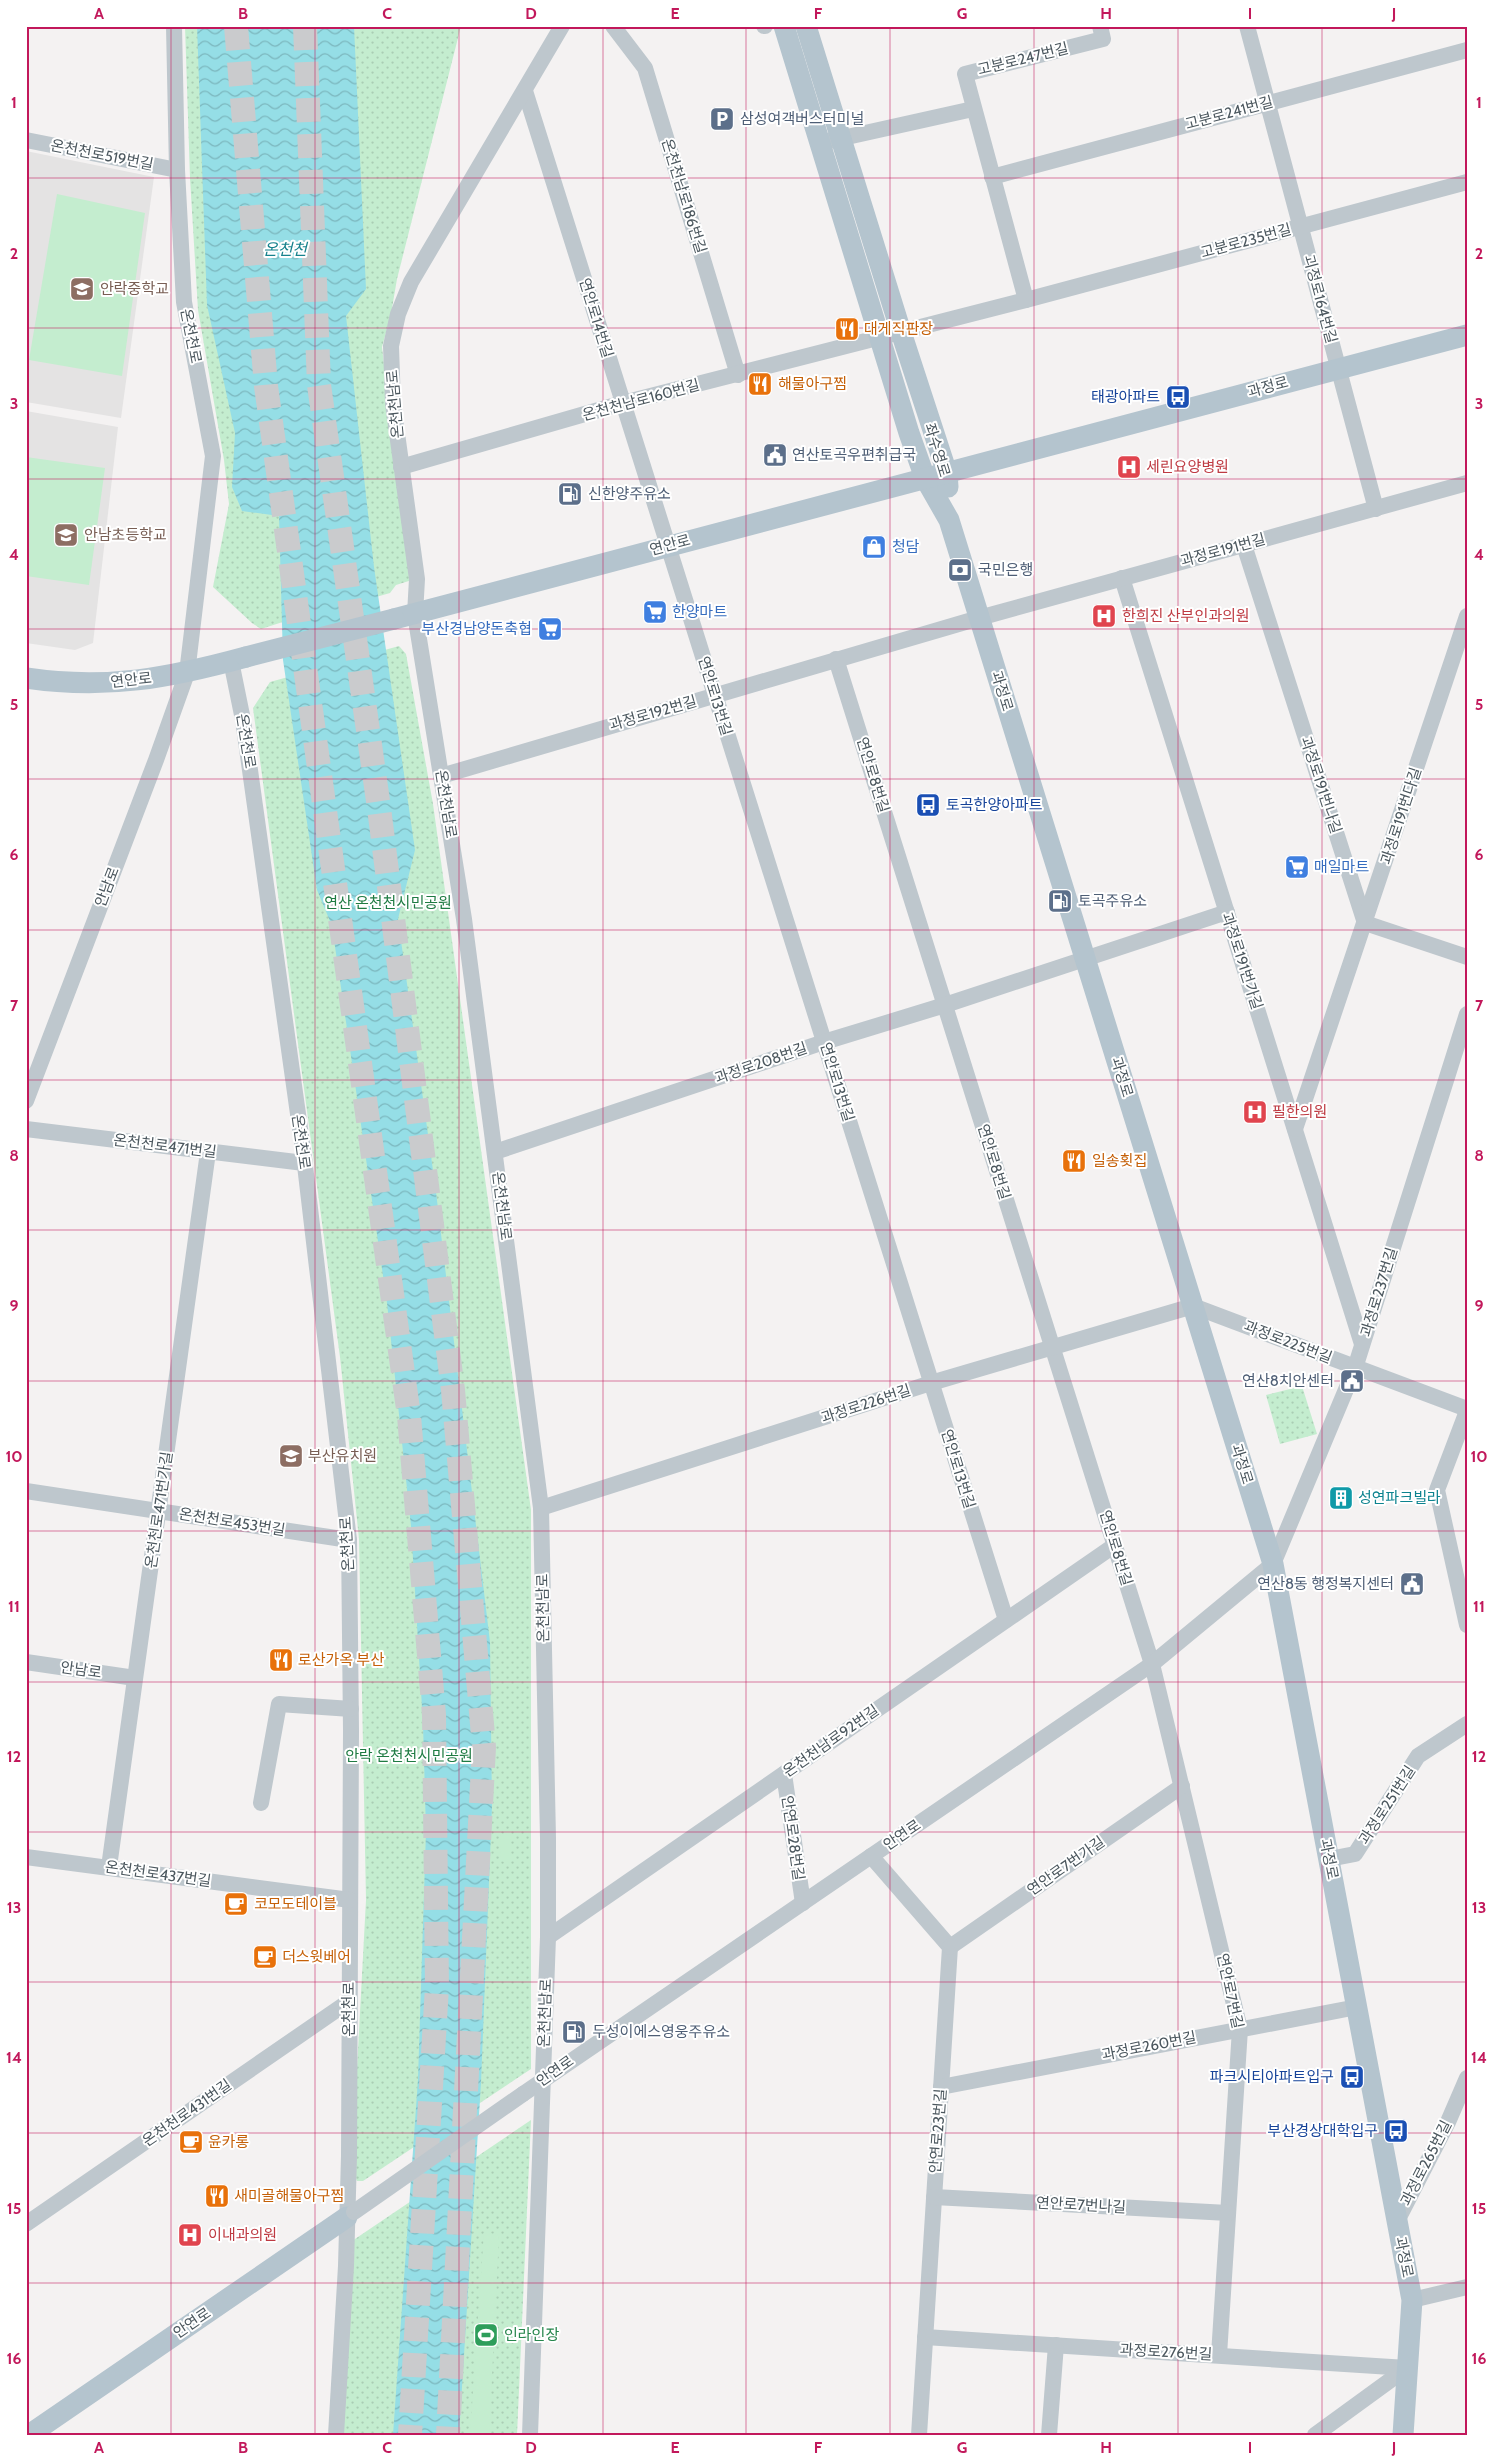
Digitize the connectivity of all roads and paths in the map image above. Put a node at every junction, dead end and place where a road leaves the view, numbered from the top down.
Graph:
1 (174, 26) edge
2 (562, 26) edge
3 (613, 26) edge
4 (784, 26) edge
5 (806, 26) edge
6 (1100, 26) edge
7 (1247, 26) edge
8 (1467, 50) edge
9 (525, 91) junction
10 (1268, 103) junction
11 (973, 109) junction
12 (842, 138) junction
13 (26, 140) edge
14 (820, 144) junction
15 (177, 170) junction
16 (992, 177) junction
17 (1467, 182) edge
18 (1301, 226) junction
19 (1026, 300) junction
20 (891, 335) junction
21 (1467, 335) edge
22 (1339, 369) junction
23 (738, 375) junction
24 (623, 403) junction
25 (401, 467) junction
26 (947, 473) junction
27 (925, 478) junction
28 (1467, 483) edge
29 (1376, 509) junction
30 (949, 520) junction
31 (668, 545) junction
32 (1244, 545) junction
33 (1122, 578) junction
34 (415, 614) junction
35 (1467, 616) edge
36 (979, 618) junction
37 (836, 659) junction
38 (237, 660) junction
39 (187, 673) junction
40 (26, 678) edge
41 (715, 695) junction
42 (441, 776) junction
43 (1227, 912) junction
44 (1365, 923) junction
45 (1467, 957) edge
46 (1085, 959) junction
47 (945, 1005) junction
48 (1467, 1014) edge
49 (824, 1042) junction
50 (26, 1101) edge
51 (26, 1129) edge
52 (1295, 1129) junction
53 (208, 1152) junction
54 (495, 1152) junction
55 (304, 1163) junction
56 (1193, 1306) junction
57 (1362, 1344) junction
58 (1052, 1347) junction
59 (1355, 1368) junction
60 (931, 1383) junction
61 (1467, 1410) edge
62 (26, 1491) edge
63 (541, 1508) junction
64 (158, 1511) junction
65 (349, 1540) junction
66 (1115, 1545) junction
67 (1273, 1564) junction
68 (1006, 1620) junction
69 (1467, 1625) edge
70 (26, 1662) edge
71 (1152, 1664) junction
72 (135, 1678) junction
73 (351, 1709) junction
74 (1467, 1724) edge
75 (784, 1774) junction
76 (1182, 1786) junction
77 (261, 1803) dead end
78 (871, 1856) junction
79 (26, 1857) edge
80 (1329, 1859) junction
81 (109, 1867) junction
82 (350, 1900) junction
83 (803, 1903) junction
84 (548, 1937) junction
85 (950, 1947) junction
86 (348, 2002) junction
87 (1357, 2007) junction
88 (1240, 2028) junction
89 (1467, 2078) edge
90 (544, 2080) junction
91 (941, 2087) junction
92 (934, 2197) junction
93 (1228, 2213) junction
94 (351, 2214) junction
95 (1397, 2221) junction
96 (26, 2224) edge
97 (1467, 2287) edge
98 (1412, 2300) junction
99 (925, 2337) junction
100 (1056, 2345) junction
101 (1220, 2355) junction
102 (1407, 2368) junction
103 (29, 2435) edge
104 (336, 2435) edge
105 (530, 2435) edge
106 (919, 2435) edge
107 (1049, 2435) edge
108 (1315, 2435) edge
109 (1403, 2435) edge

1 - 15 street, 온천천로
2 - 9 street, 온천천남로
3 - 23 street, 온천천남로186번길
4 - 14 main road, 좌수영로
5 - 12 main road, 좌수영로
6 - 11 street, 고분로247번길
7 - 10 street, 괴정로164번길
8 - 10 street, 고분로241번길
9 - 24 street, 연안로14번길
9 - 25 street, 온천천남로
10 - 16 street, 고분로241번길
10 - 18 street, 괴정로164번길
11 - 12 street
11 - 16 street
12 - 14 street
12 - 20 main road, 좌수영로
13 - 15 street, 온천천로519번길
14 - 20 main road, 좌수영로
15 - 39 street, 온천천로
16 - 19 street
17 - 18 street, 고분로235번길
18 - 19 street, 고분로235번길
18 - 22 street, 괴정로164번길
19 - 20 street, 고분로235번길
20 - 23 street, 온천천남로160번길
20 - 26 main road, 좌수영로
20 - 27 main road, 좌수영로
21 - 22 main road, 과정로
22 - 26 main road, 과정로
22 - 29 street, 괴정로164번길
23 - 24 street, 온천천남로160번길
24 - 25 street, 온천천남로160번길
24 - 31 street, 연안로14번길
25 - 34 street, 온천천남로
26 - 27 main road, 과정로
26 - 30 main road, 좌수영로
27 - 30 main road, 좌수영로
27 - 31 main road, 연안로
28 - 29 street, 과정로191번길
29 - 32 street, 과정로191번길
30 - 36 main road, 과정로
31 - 34 main road, 연안로
31 - 41 street, 연안로13번길
32 - 33 street, 과정로191번길
32 - 44 street, 과정로191번나길
33 - 36 street, 과정로191번길
33 - 43 street, 과정로191번가길
34 - 38 main road, 연안로, bridge
34 - 42 street, 온천천남로
35 - 44 street, 과정로191번다길
36 - 37 street, 과정로192번길
36 - 46 main road, 과정로
37 - 41 street, 과정로192번길
37 - 47 street, 연안로8번길
38 - 39 main road, 연안로
38 - 55 street, 온천천로
39 - 40 main road, 연안로
39 - 50 street, 안남로
41 - 42 street, 과정로192번길
41 - 49 street, 연안로13번길
42 - 54 street, 온천천남로
43 - 46 street, 과정로208번길
43 - 52 street, 과정로191번가길
44 - 45 street
44 - 52 street, 과정로191번다길
46 - 47 street, 과정로208번길
46 - 56 main road, 과정로
47 - 49 street, 과정로208번길
47 - 58 street, 연안로8번길
48 - 57 street, 과정로237번길
49 - 54 street, 과정로208번길
49 - 60 street, 연안로13번길
51 - 53 street, 온천천로471번길
52 - 57 street, 과정로191번가길
53 - 55 street, 온천천로471번길
53 - 64 street, 온천천로471번가길
54 - 63 street, 온천천남로
55 - 65 street, 온천천로
56 - 58 street, 과정로226번길
56 - 59 street, 과정로225번길
56 - 67 main road, 과정로
57 - 59 street, 과정로237번길
58 - 60 street, 과정로226번길
58 - 66 street, 연안로8번길
59 - 61 street, 과정로225번길
59 - 67 street, 과정로237번길
60 - 63 street, 과정로226번길
60 - 68 street, 연안로13번길
61 - 69 street
62 - 64 street, 온천천로453번길
63 - 84 street, 온천천남로
64 - 65 street, 온천천로453번길
64 - 72 street, 온천천로471번가길
65 - 73 street, 온천천로
66 - 68 street, 온천천남로92번길
66 - 71 street, 연안로8번길
67 - 71 street, 안연로
67 - 80 main road, 과정로
68 - 75 street, 온천천남로92번길
70 - 72 street, 안남로
71 - 76 street, 연안로7번길
71 - 78 street, 안연로
72 - 81 street, 온천천로471번가길
73 - 77 street
73 - 82 street, 온천천로
74 - 80 street, 과정로251번길
75 - 83 street, 안연로28번길
75 - 84 street, 온천천남로92번길
76 - 85 street, 연안로7번가길
76 - 88 street, 연안로7번길
78 - 83 street, 안연로
78 - 85 street
79 - 81 street, 온천천로437번길
80 - 87 main road, 과정로
81 - 82 street, 온천천로437번길
82 - 86 street, 온천천로
83 - 90 street, 안연로
84 - 90 street, 온천천남로
85 - 91 street, 안연로23번길
86 - 94 street, 온천천로
86 - 96 street, 온천천로431번길
87 - 88 street, 과정로260번길
87 - 95 main road, 과정로
88 - 91 street, 과정로260번길
88 - 93 street, 연안로7번길
89 - 95 street, 과정로265번길
90 - 94 street, 안연로, bridge
90 - 105 street, 온천천남로
91 - 92 street, 안연로23번길
92 - 93 street, 연안로7번나길
92 - 99 street, 안연로23번길
93 - 101 street, 연안로7번길
94 - 103 main road, 안연로
94 - 104 street, 온천천로
95 - 98 main road, 과정로
97 - 98 street
98 - 102 main road, 과정로
99 - 100 street, 과정로276번길
99 - 106 street, 안연로23번길
100 - 101 street, 과정로276번길
100 - 107 street
101 - 102 street, 과정로276번길
102 - 108 street
102 - 109 main road, 과정로

